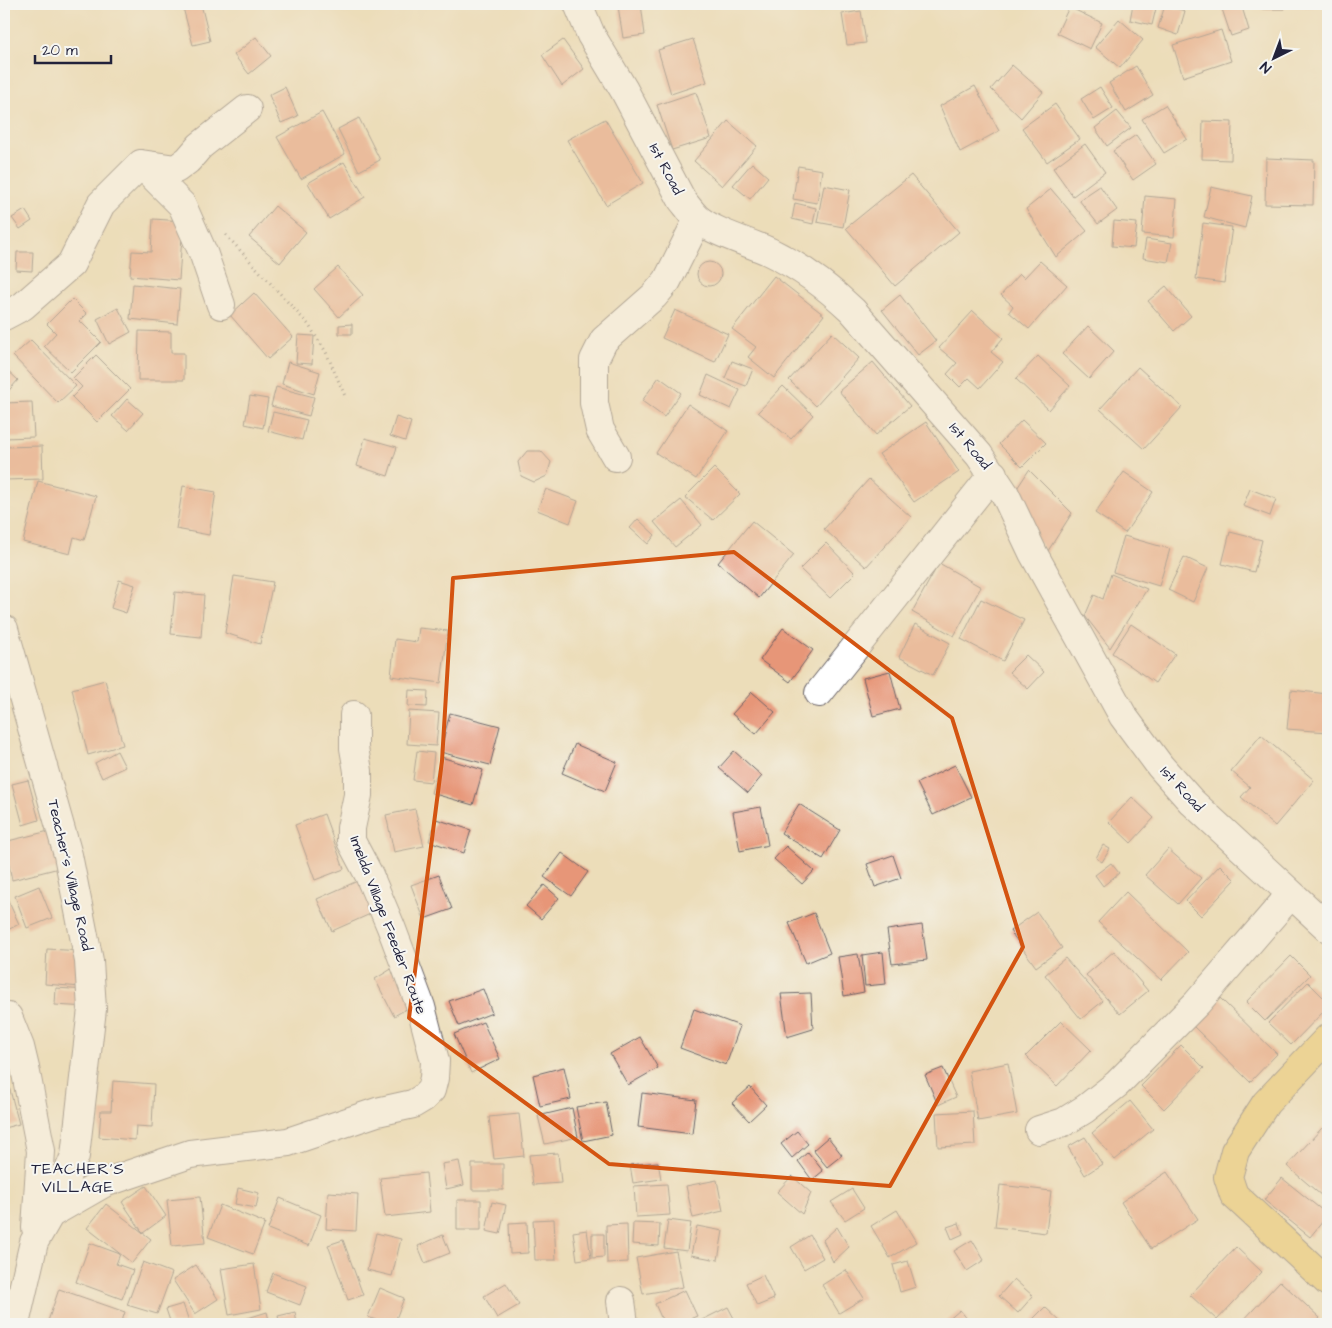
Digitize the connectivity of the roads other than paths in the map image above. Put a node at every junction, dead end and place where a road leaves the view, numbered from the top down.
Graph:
1 (578, 4) edge
2 (247, 108) dead end
3 (141, 164) junction
4 (698, 218) junction
5 (221, 305) dead end
6 (4, 316) edge
7 (616, 457) dead end
8 (993, 474) junction
9 (4, 628) edge
10 (819, 693) dead end
11 (354, 715) dead end
12 (1291, 894) junction
13 (1328, 928) edge
14 (8, 1017) dead end
15 (1328, 1038) edge
16 (1039, 1130) dead end
17 (50, 1214) junction
18 (34, 1242) junction
19 (1328, 1282) edge
20 (15, 1324) edge

1 - 4 street, 1st Road
2 - 3 street
3 - 5 street
3 - 6 street
4 - 7 street
4 - 8 street, 1st Road
8 - 10 street
8 - 12 street, 1st Road
9 - 17 street, Teacher's Village Road
11 - 17 street, Imelda Village Feeder Route
12 - 13 street, 1st Road
12 - 16 street
14 - 18 street
15 - 19 main road
17 - 18 street, Teacher's Village Road
18 - 20 street, Teacher's Village Road

